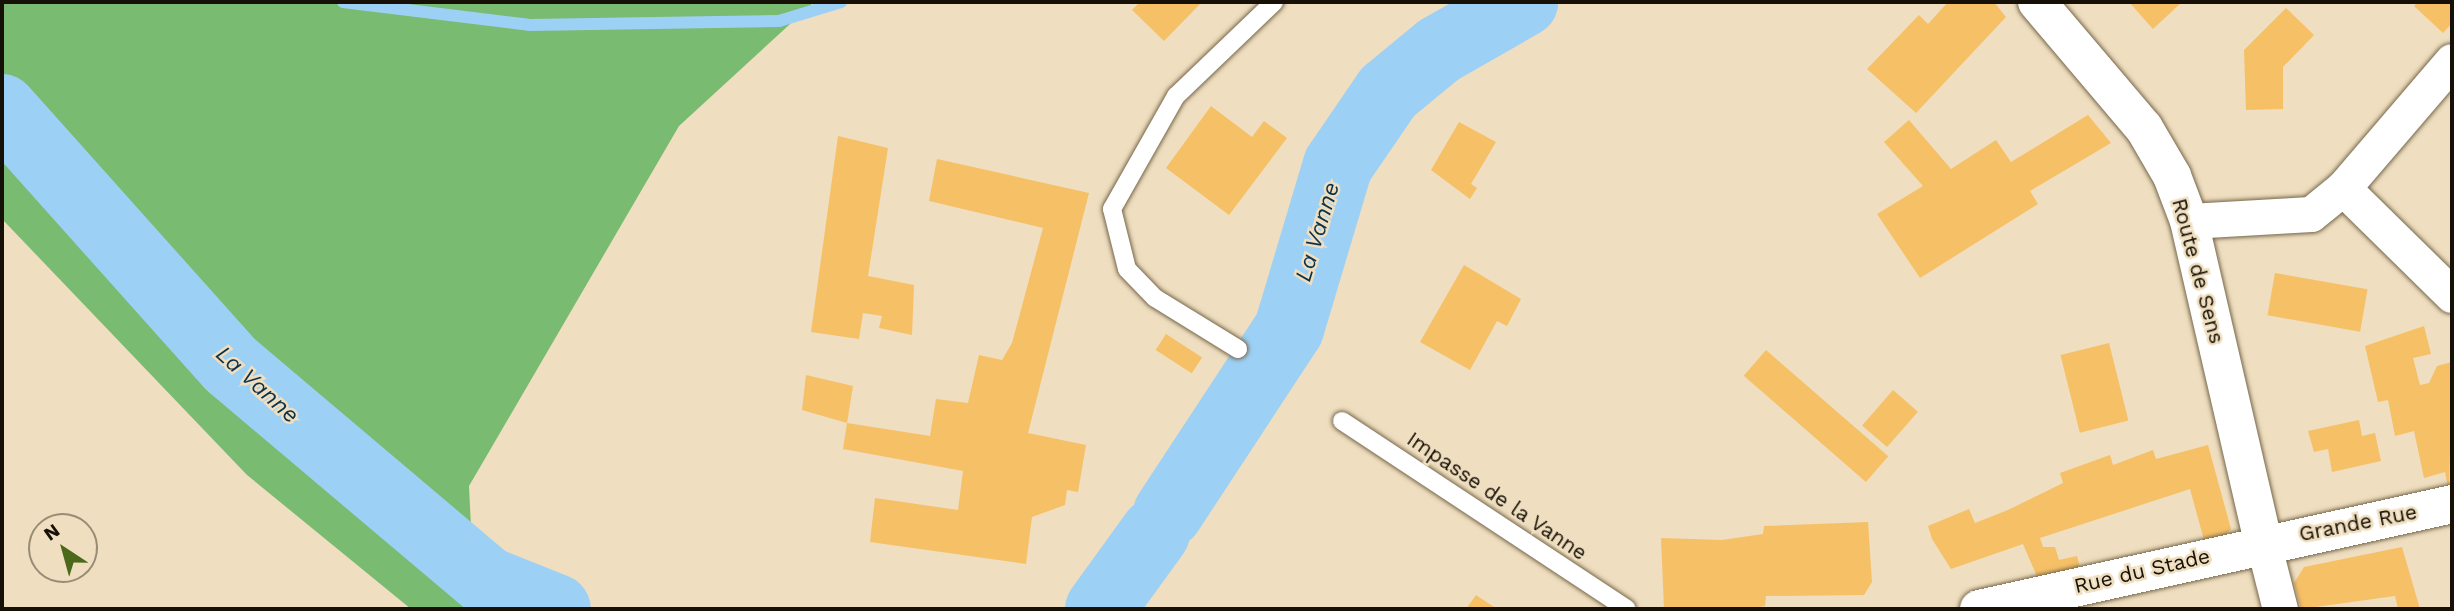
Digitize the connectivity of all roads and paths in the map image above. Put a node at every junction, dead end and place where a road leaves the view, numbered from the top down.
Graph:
1 (1274, 2) edge
2 (2036, 2) edge
3 (2452, 61) edge
4 (2343, 188) junction
5 (2189, 222) junction
6 (2452, 295) edge
7 (1238, 349) dead end
8 (1342, 421) dead end
9 (2452, 504) edge
10 (2263, 542) junction
11 (1627, 609) edge
12 (1979, 609) edge
13 (2280, 609) edge

1 - 7 lane
2 - 5 street, Route de Sens
3 - 4 street
4 - 5 street
4 - 6 street
5 - 10 street, Route de Sens
8 - 11 lane, Impasse de la Vanne
9 - 10 street, Grande Rue
10 - 12 street, Rue du Stade
10 - 13 street

